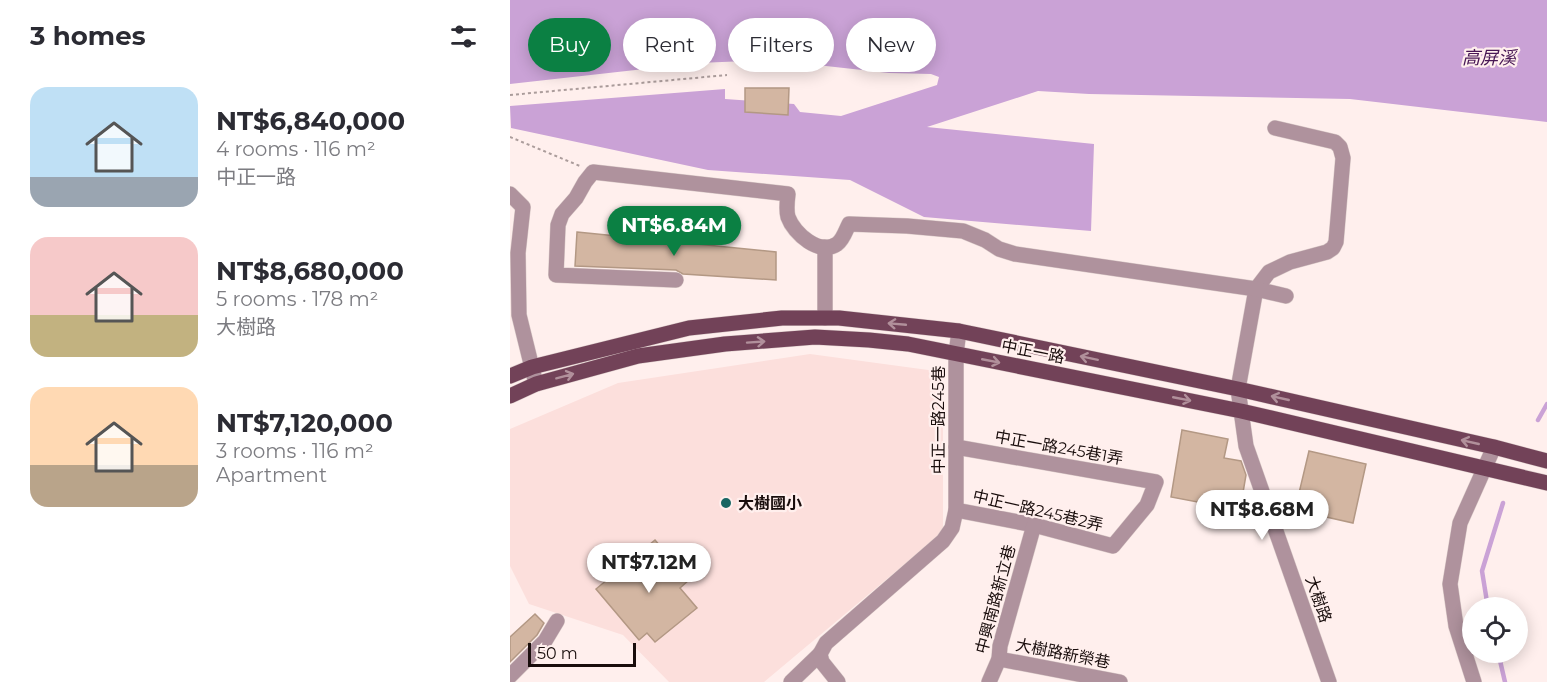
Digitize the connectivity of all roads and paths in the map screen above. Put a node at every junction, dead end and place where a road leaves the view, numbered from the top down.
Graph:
1 (727, 75) dead end
2 (510, 95) edge
3 (1275, 128) dead end
4 (510, 137) edge
5 (594, 172) junction
6 (510, 194) edge
7 (825, 247) junction
8 (676, 280) dead end
9 (1256, 290) junction
10 (1286, 296) dead end
11 (825, 318) junction
12 (959, 331) junction
13 (956, 354) junction
14 (532, 367) junction
15 (510, 376) edge
16 (536, 384) junction
17 (1238, 389) junction
18 (510, 396) edge
19 (1241, 411) junction
20 (956, 447) junction
21 (1494, 447) junction
22 (1547, 461) edge
23 (1485, 468) junction
24 (1547, 483) edge
25 (956, 510) junction
26 (1034, 525) junction
27 (1113, 546) joint
28 (557, 621) dead end
29 (820, 654) junction
30 (999, 659) junction
31 (510, 675) edge
32 (791, 682) edge
33 (838, 682) edge
34 (989, 682) edge
35 (1120, 682) edge
36 (1329, 682) edge
37 (1474, 682) edge

1 - 2 path
3 - 9 street
4 - 5 path
5 - 7 street
5 - 8 street
6 - 14 street
7 - 9 street
7 - 11 street
9 - 10 street
9 - 17 street, 大樹路
12 -> 11 main road, 中正一路
11 - 14 main road, 中正一路
12 - 13 street, 中正一路245巷
17 -> 12 main road, 中正一路
16 -> 13 main road, 中正一路
13 -> 19 main road, 中正一路
13 - 20 street, 中正一路245巷
14 - 15 main road, 中正一路
14 - 16 street
16 - 18 main road, 中正一路
17 - 19 street, 大樹路
21 -> 17 main road, 中正一路
19 - 23 main road, 中正一路
19 - 36 street, 大樹路
20 - 25 street, 中正一路245巷
20 - 27 street, 中正一路245巷1弄
21 - 22 main road, 中正一路
21 - 23 street
23 - 24 main road, 中正一路
23 - 37 street
25 - 26 street, 中正一路245巷2弄
25 - 29 street
26 - 27 street, 中正一路245巷2弄
26 - 30 street, 中興南路新立巷
28 - 31 street
29 - 32 street
29 - 33 street
30 - 34 street, 中興南路新立巷
30 - 35 street, 大樹路新榮巷

